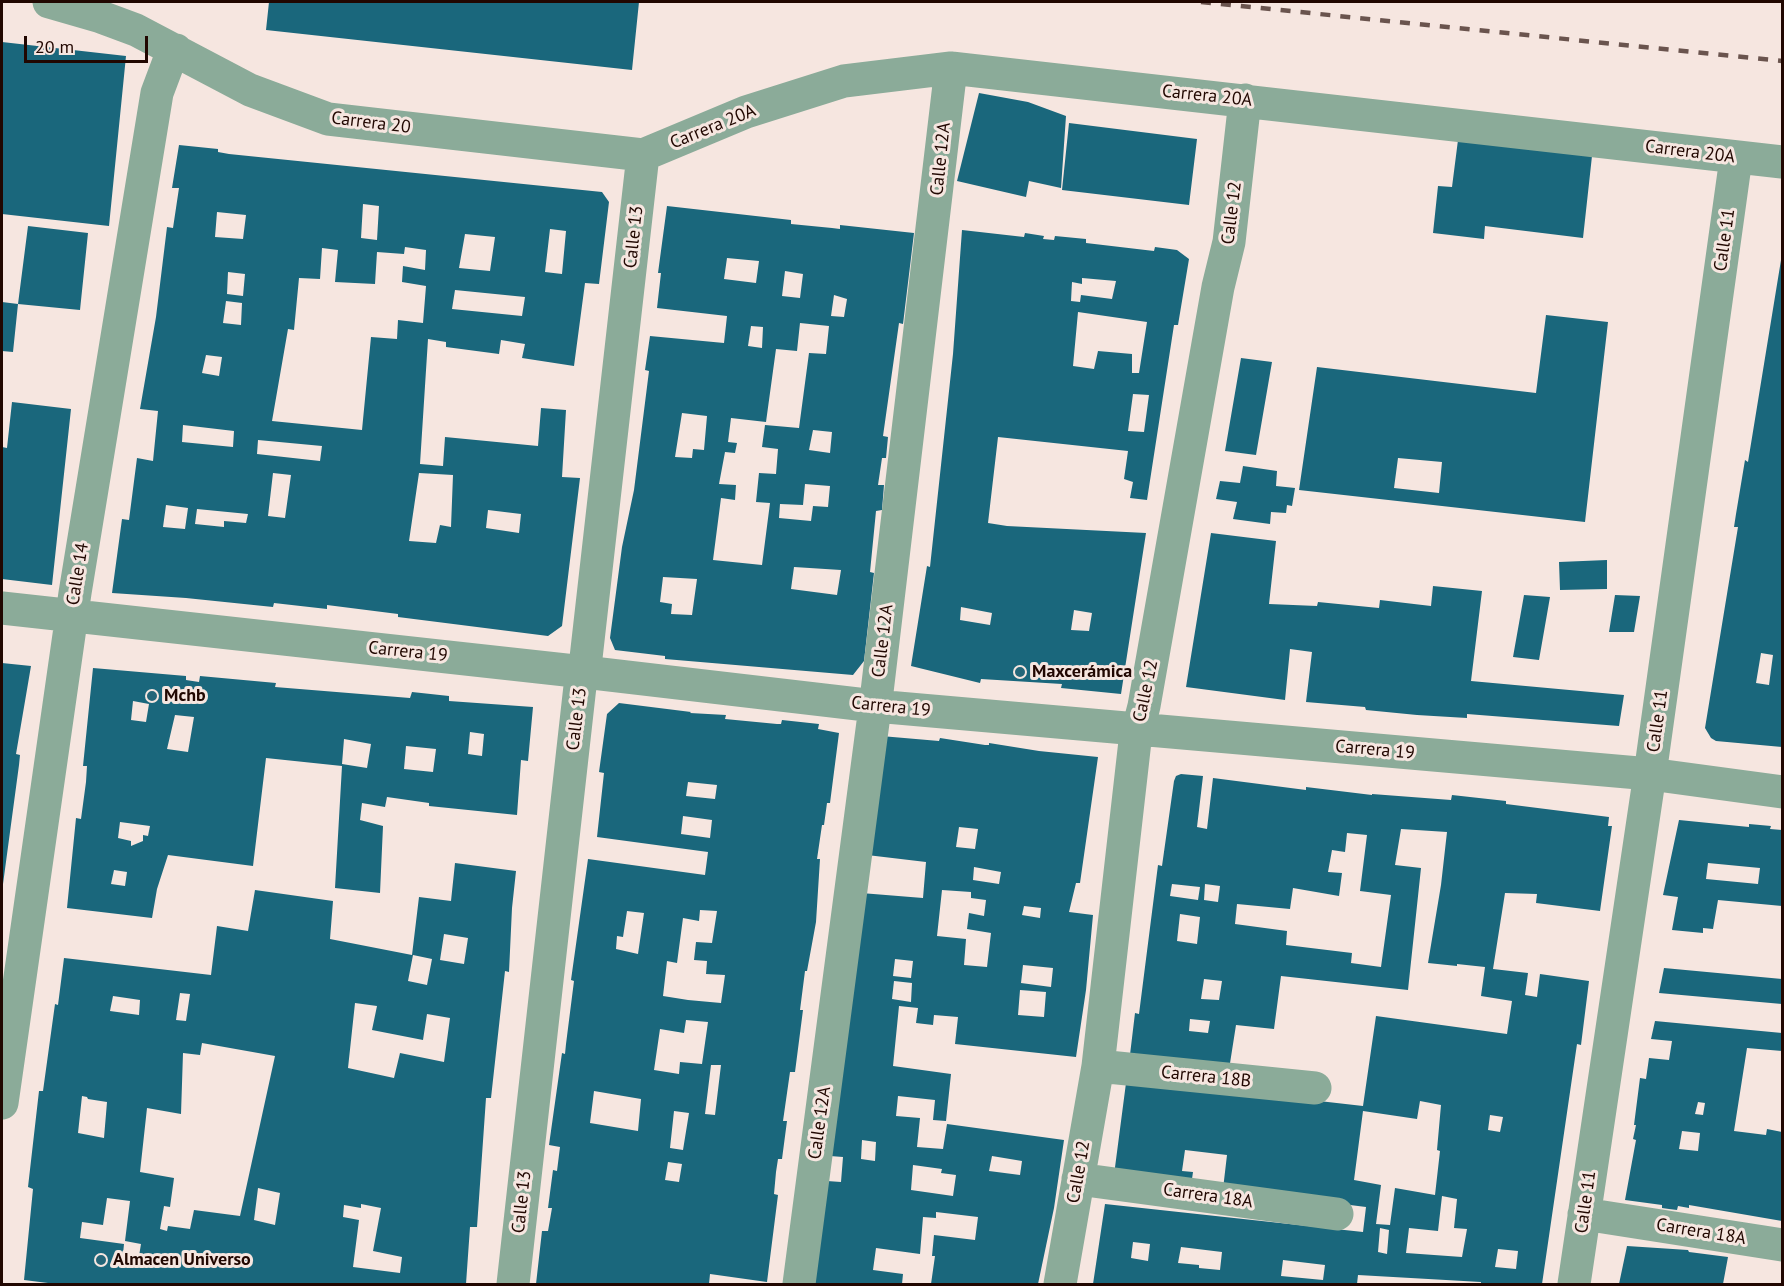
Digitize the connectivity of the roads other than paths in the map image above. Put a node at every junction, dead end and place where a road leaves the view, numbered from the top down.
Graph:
1 (50, 2) edge
2 (176, 50) junction
3 (951, 68) junction
4 (1245, 100) junction
5 (643, 155) junction
6 (1736, 158) junction
7 (1782, 162) edge
8 (2, 608) edge
9 (72, 615) junction
10 (584, 672) junction
11 (875, 706) junction
12 (1138, 729) junction
13 (1650, 774) junction
14 (1782, 792) edge
15 (1098, 1066) junction
16 (1315, 1088) dead end
17 (2, 1103) edge
18 (1078, 1179) junction
19 (1337, 1214) dead end
20 (1584, 1214) junction
21 (1782, 1245) edge
22 (513, 1284) edge
23 (799, 1284) edge
24 (1060, 1284) edge
25 (1574, 1284) edge

1 - 2 street, Carrera 20
2 - 5 street, Carrera 20
2 - 9 street, Calle 14
3 - 4 street, Carrera 20A
3 - 5 street, Carrera 20A
3 - 11 street, Calle 12A
4 - 6 street, Carrera 20A
4 - 12 street, Calle 12
5 - 10 street, Calle 13
6 - 7 street, Carrera 20A
6 - 13 street, Calle 11
8 - 9 street, Carrera 19
9 - 10 street, Carrera 19
9 - 17 street, Calle 14
10 - 11 street, Carrera 19
10 - 22 street, Calle 13
11 - 12 street, Carrera 19
11 - 23 street, Calle 12A
12 - 13 street, Carrera 19
12 - 15 street, Calle 12
13 - 14 street, Carrera 19
13 - 20 street, Calle 11
15 - 16 street, Carrera 18B
15 - 18 street, Calle 12
18 - 19 street, Carrera 18A
18 - 24 street, Calle 12
20 - 21 street, Carrera 18A
20 - 25 street, Calle 11

